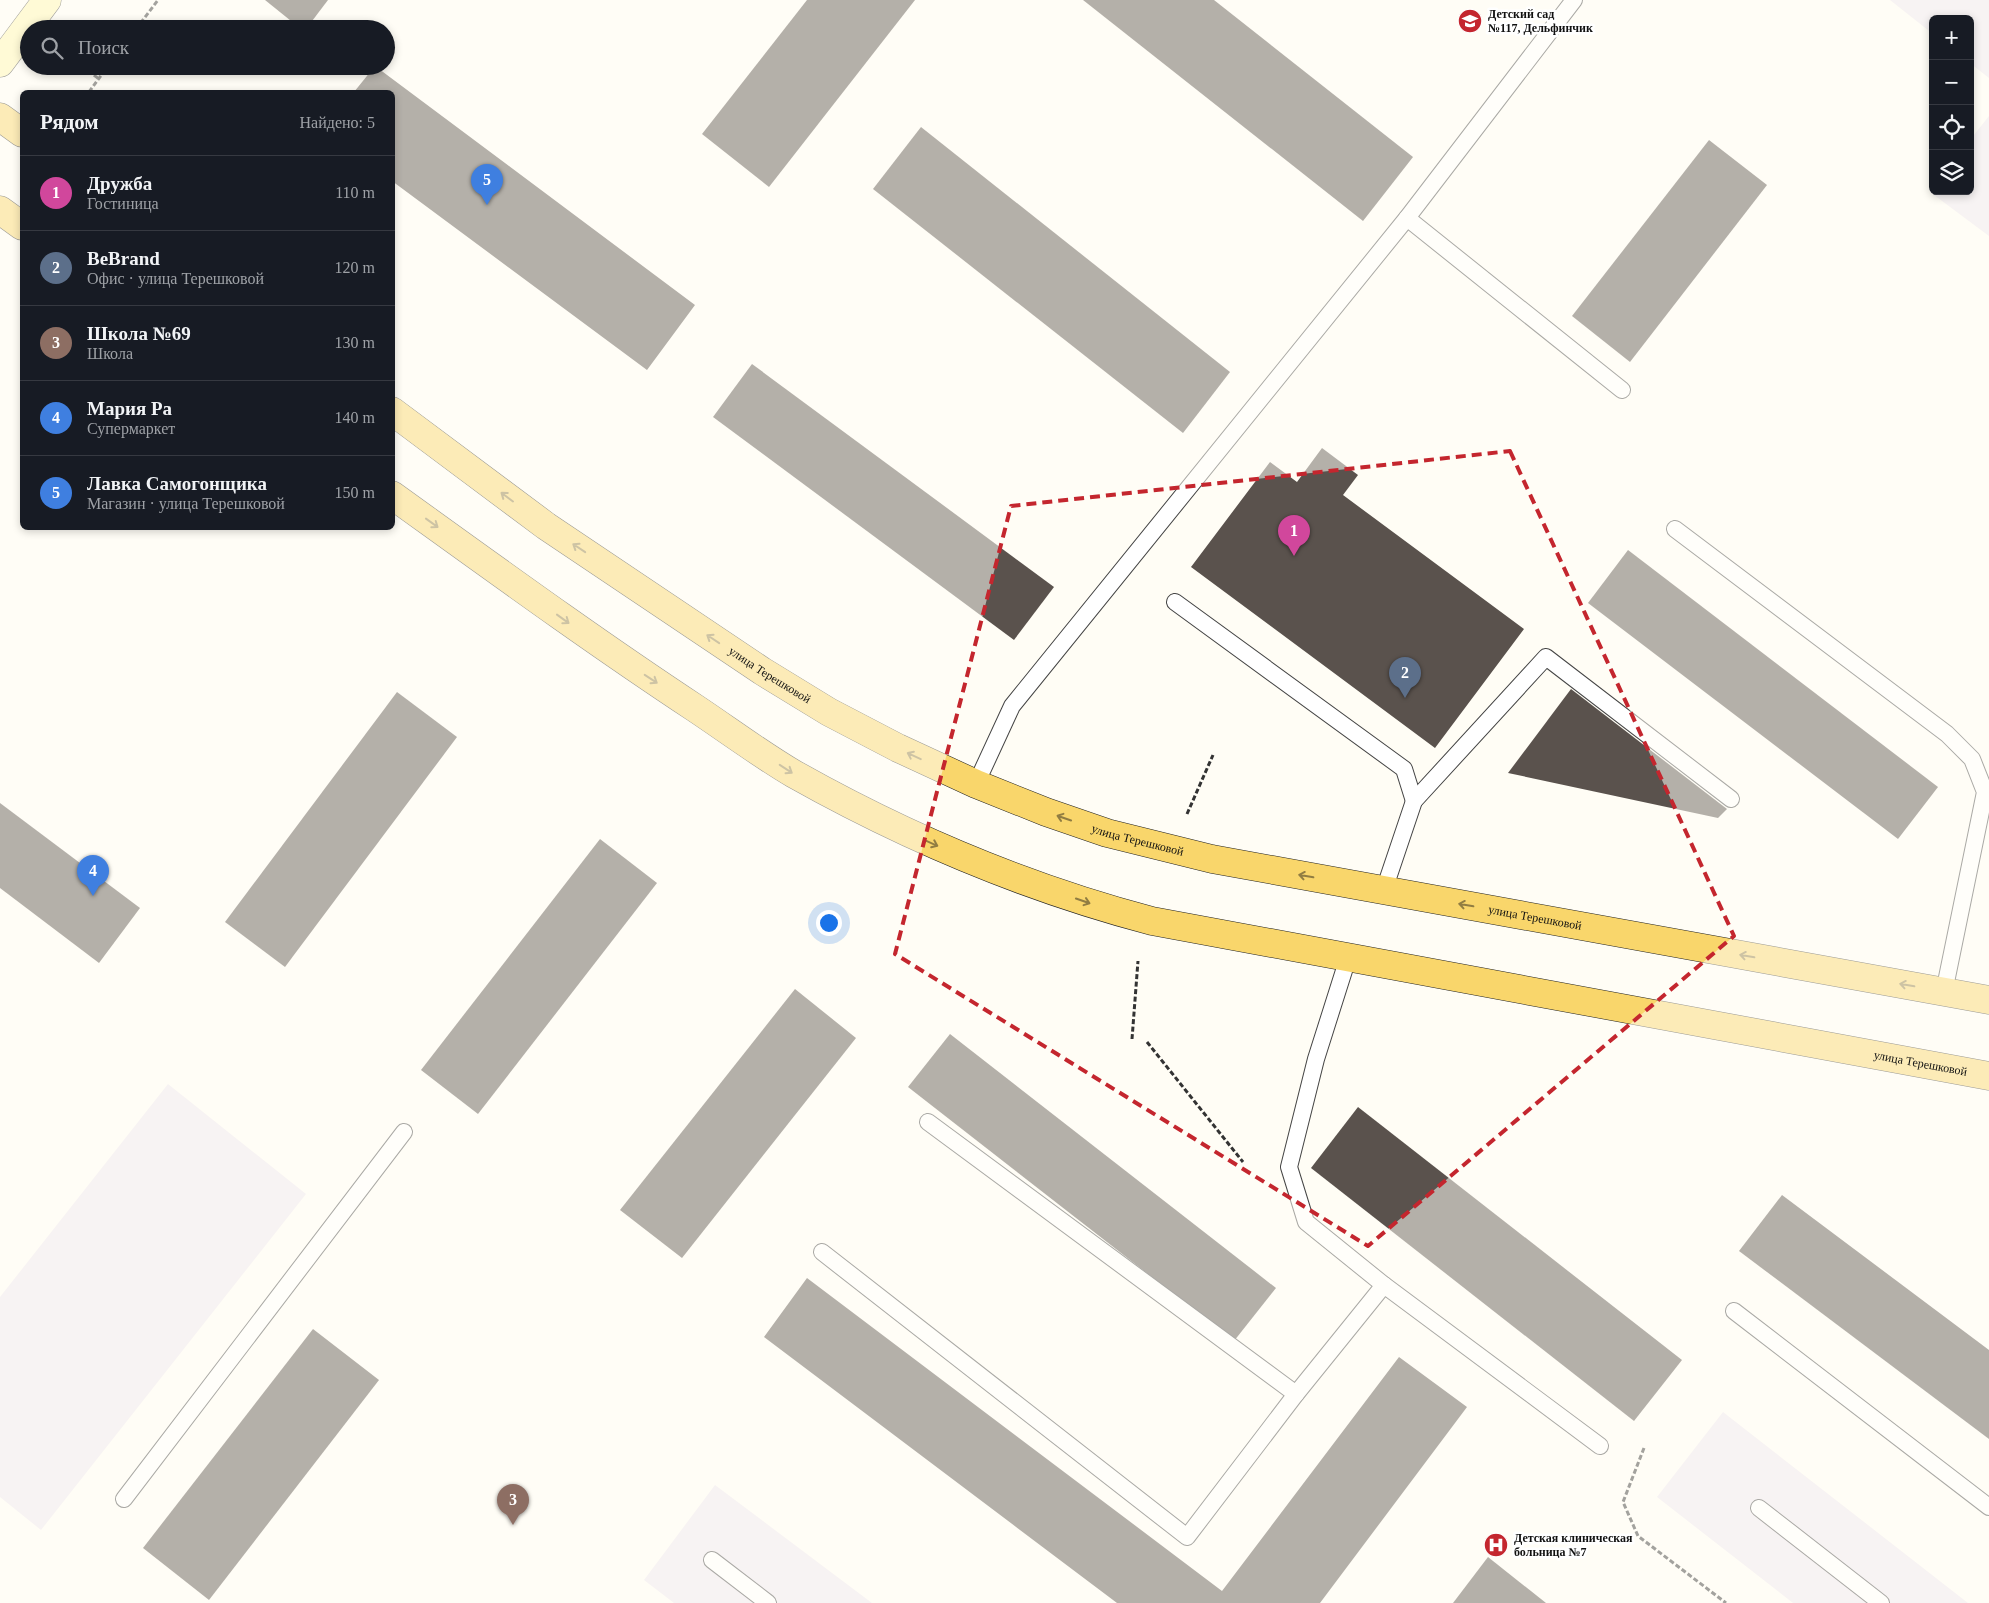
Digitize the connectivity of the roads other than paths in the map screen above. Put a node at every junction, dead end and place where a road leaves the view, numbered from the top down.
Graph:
1 (48, 0) edge
2 (1574, 0) edge
3 (33, 20) edge
4 (20, 37) edge
5 (0, 63) edge
6 (0, 117) edge
7 (20, 132) edge
8 (0, 210) edge
9 (1407, 218) junction
10 (20, 225) edge
11 (1622, 390) dead end
12 (395, 413) edge
13 (395, 497) edge
14 (1675, 529) dead end
15 (1175, 602) dead end
16 (976, 784) junction
17 (1731, 799) dead end
18 (1414, 801) junction
19 (1384, 890) junction
20 (1348, 958) junction
21 (1944, 992) junction
22 (1989, 1000) edge
23 (1989, 1076) edge
24 (928, 1122) dead end
25 (404, 1132) dead end
26 (822, 1252) dead end
27 (1384, 1285) junction
28 (1734, 1311) dead end
29 (1296, 1394) junction
30 (1600, 1446) dead end
31 (124, 1499) dead end
32 (1989, 1507) edge
33 (1759, 1508) dead end
34 (712, 1560) dead end
35 (768, 1603) edge
36 (1882, 1603) edge

1 - 3 main road
2 - 9 lane
4 - 5 main road
6 - 7 main road
8 - 10 main road
9 - 11 lane
9 - 16 lane
16 -> 12 main road, улица Терешковой
13 -> 20 main road, улица Терешковой
14 - 21 lane
15 - 18 lane
19 -> 16 main road, улица Терешковой
17 - 18 lane
18 - 19 lane
21 -> 19 main road, улица Терешковой
20 - 23 main road, улица Терешковой
20 - 27 lane
21 - 22 main road, улица Терешковой
24 - 29 lane
25 - 31 lane
26 - 29 lane
27 - 29 lane
27 - 30 lane
28 - 32 lane
33 - 36 lane
34 - 35 lane

